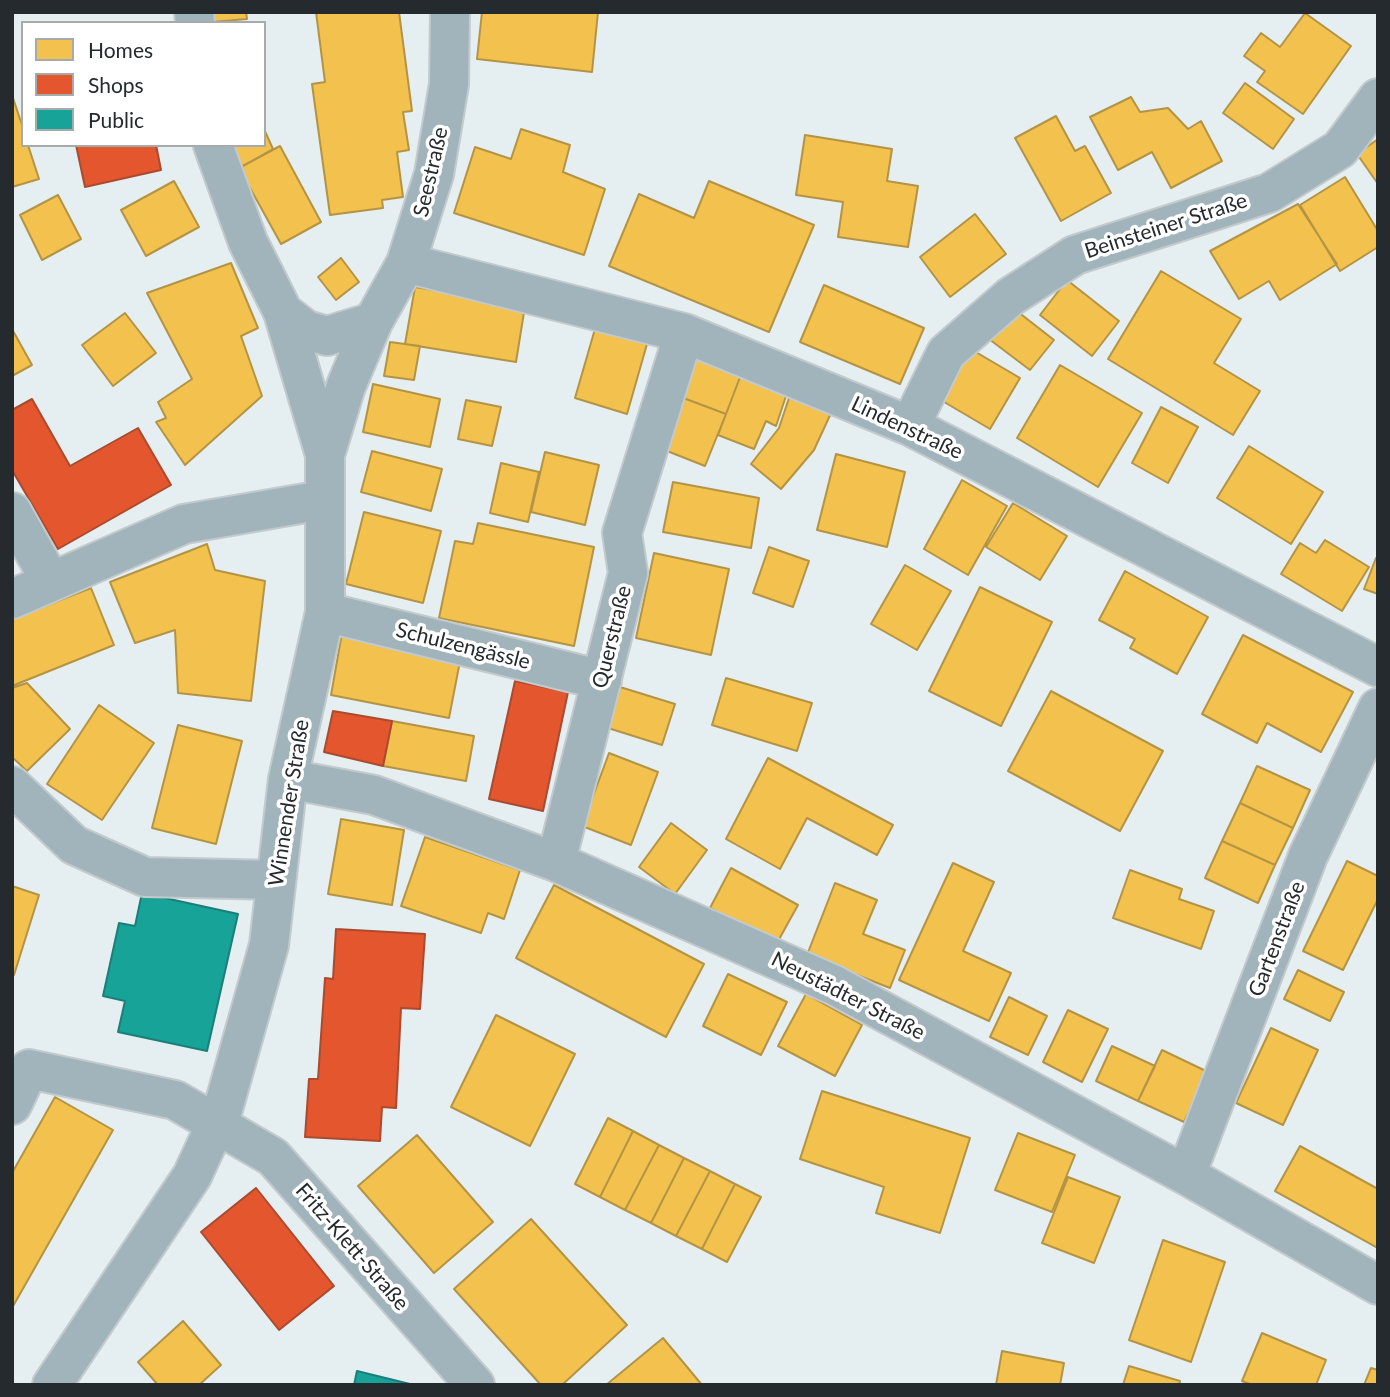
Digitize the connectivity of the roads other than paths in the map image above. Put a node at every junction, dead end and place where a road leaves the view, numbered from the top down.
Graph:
1 (450, 12) edge
2 (1378, 98) edge
3 (215, 147) edge
4 (406, 263) junction
5 (283, 312) junction
6 (373, 322) junction
7 (684, 333) junction
8 (910, 426) junction
9 (325, 455) junction
10 (323, 500) junction
11 (12, 512) edge
12 (51, 582) junction
13 (12, 599) edge
14 (325, 612) junction
15 (1378, 667) edge
16 (601, 680) junction
17 (1378, 708) edge
18 (288, 779) junction
19 (12, 786) edge
20 (556, 862) junction
21 (276, 880) junction
22 (12, 1105) edge
23 (217, 1125) junction
24 (1186, 1175) junction
25 (1378, 1285) edge
26 (52, 1385) edge
27 (475, 1385) edge

1 - 4 street, Seestraße
2 - 8 street, Beinsteiner Straße
3 - 5 street, Winnender Straße
4 - 6 street, Seestraße
4 - 7 street, Lindenstraße
5 - 6 street
5 - 9 street, Winnender Straße
6 - 9 street, Seestraße
7 - 8 street, Lindenstraße
7 - 16 street, Querstraße
8 - 15 street, Lindenstraße
9 - 10 street, Winnender Straße
10 - 12 street
10 - 14 street, Winnender Straße
11 - 12 street
12 - 13 street
14 - 16 street, Schulzengässle
14 - 18 street, Winnender Straße
16 - 20 street, Querstraße
17 - 24 street, Gartenstraße
18 - 20 street, Neustädter Straße
18 - 21 street, Winnender Straße
19 - 21 street
20 - 24 street, Neustädter Straße
21 - 23 street, Winnender Straße
22 - 23 street, Fritz-Klett-Straße
23 - 26 street, Winnender Straße
23 - 27 street, Fritz-Klett-Straße
24 - 25 street, Neustädter Straße

